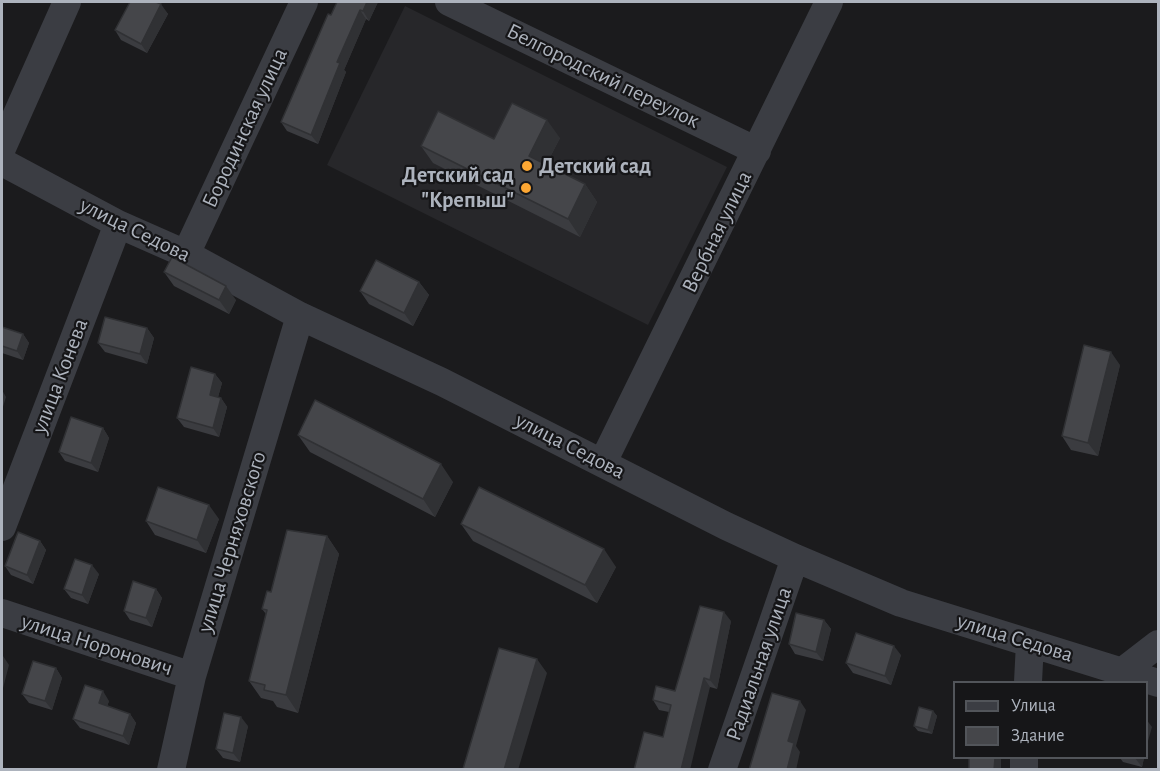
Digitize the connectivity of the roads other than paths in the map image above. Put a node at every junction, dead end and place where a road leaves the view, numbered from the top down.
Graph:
1 (67, 2) edge
2 (304, 2) edge
3 (449, 2) edge
4 (829, 2) edge
5 (2, 148) edge
6 (757, 151) junction
7 (2, 162) edge
8 (118, 224) junction
9 (186, 254) junction
10 (300, 316) junction
11 (603, 462) junction
12 (2, 527) edge
13 (795, 558) junction
14 (2, 613) edge
15 (1030, 643) junction
16 (1158, 644) edge
17 (1123, 671) junction
18 (192, 676) junction
19 (1028, 681) edge
20 (1158, 683) edge
21 (171, 770) edge
22 (722, 770) edge

1 - 5 street
2 - 9 street, Бородинская улица
3 - 6 street, Белгородский переулок
4 - 6 street, Вербная улица
6 - 11 street, Вербная улица
7 - 8 street, улица Седова
8 - 9 street, улица Седова
8 - 12 street, улица Конева
9 - 10 street, улица Седова
10 - 11 street, улица Седова
10 - 18 street, улица Черняховского
11 - 13 street, улица Седова
13 - 15 street, улица Седова
13 - 22 street, Радиальная улица
14 - 18 street, улица Норонович
15 - 17 street, улица Седова
15 - 19 street
16 - 17 street
17 - 20 street, улица Седова
18 - 21 street, улица Черняховского

